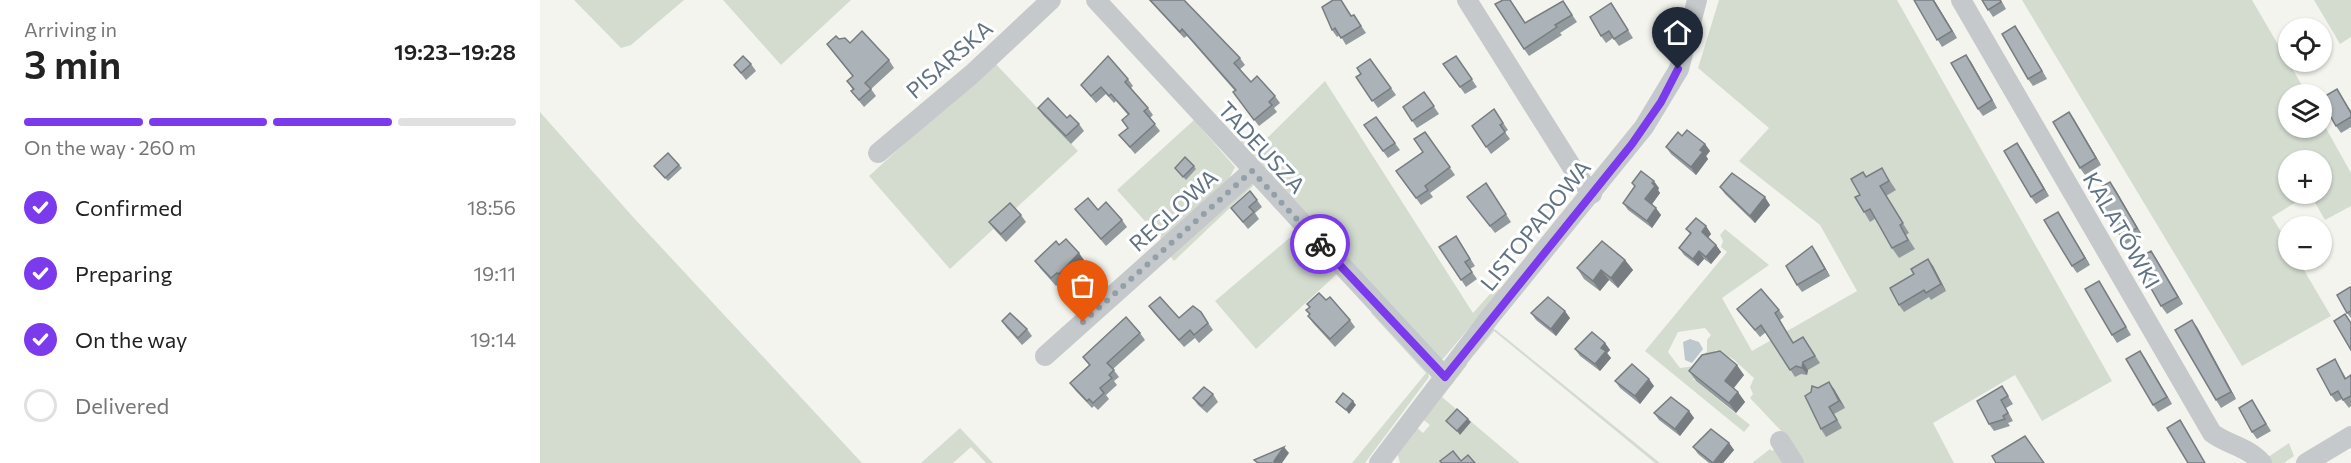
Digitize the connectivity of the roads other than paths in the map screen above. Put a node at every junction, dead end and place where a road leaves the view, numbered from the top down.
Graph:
1 (1051, 0) edge
2 (1096, 0) edge
3 (1467, 0) edge
4 (1697, 0) edge
5 (1960, 0) edge
6 (878, 153) dead end
7 (1252, 171) junction
8 (1592, 194) junction
9 (1045, 356) dead end
10 (1445, 377) junction
11 (2351, 436) edge
12 (1780, 441) dead end
13 (1386, 460) edge
14 (1794, 463) edge
15 (2262, 463) edge
16 (2306, 463) edge

1 - 6 street, PISARSKA
2 - 7 street, TADEUSZA
3 - 8 street
4 - 8 street, LISTOPADOWA
5 - 15 street, KALATÓWKI
7 - 9 street, REGLOWA
7 - 10 street, TADEUSZA
8 - 10 street, LISTOPADOWA
10 - 13 street, LISTOPADOWA
11 - 16 street
12 - 14 street

